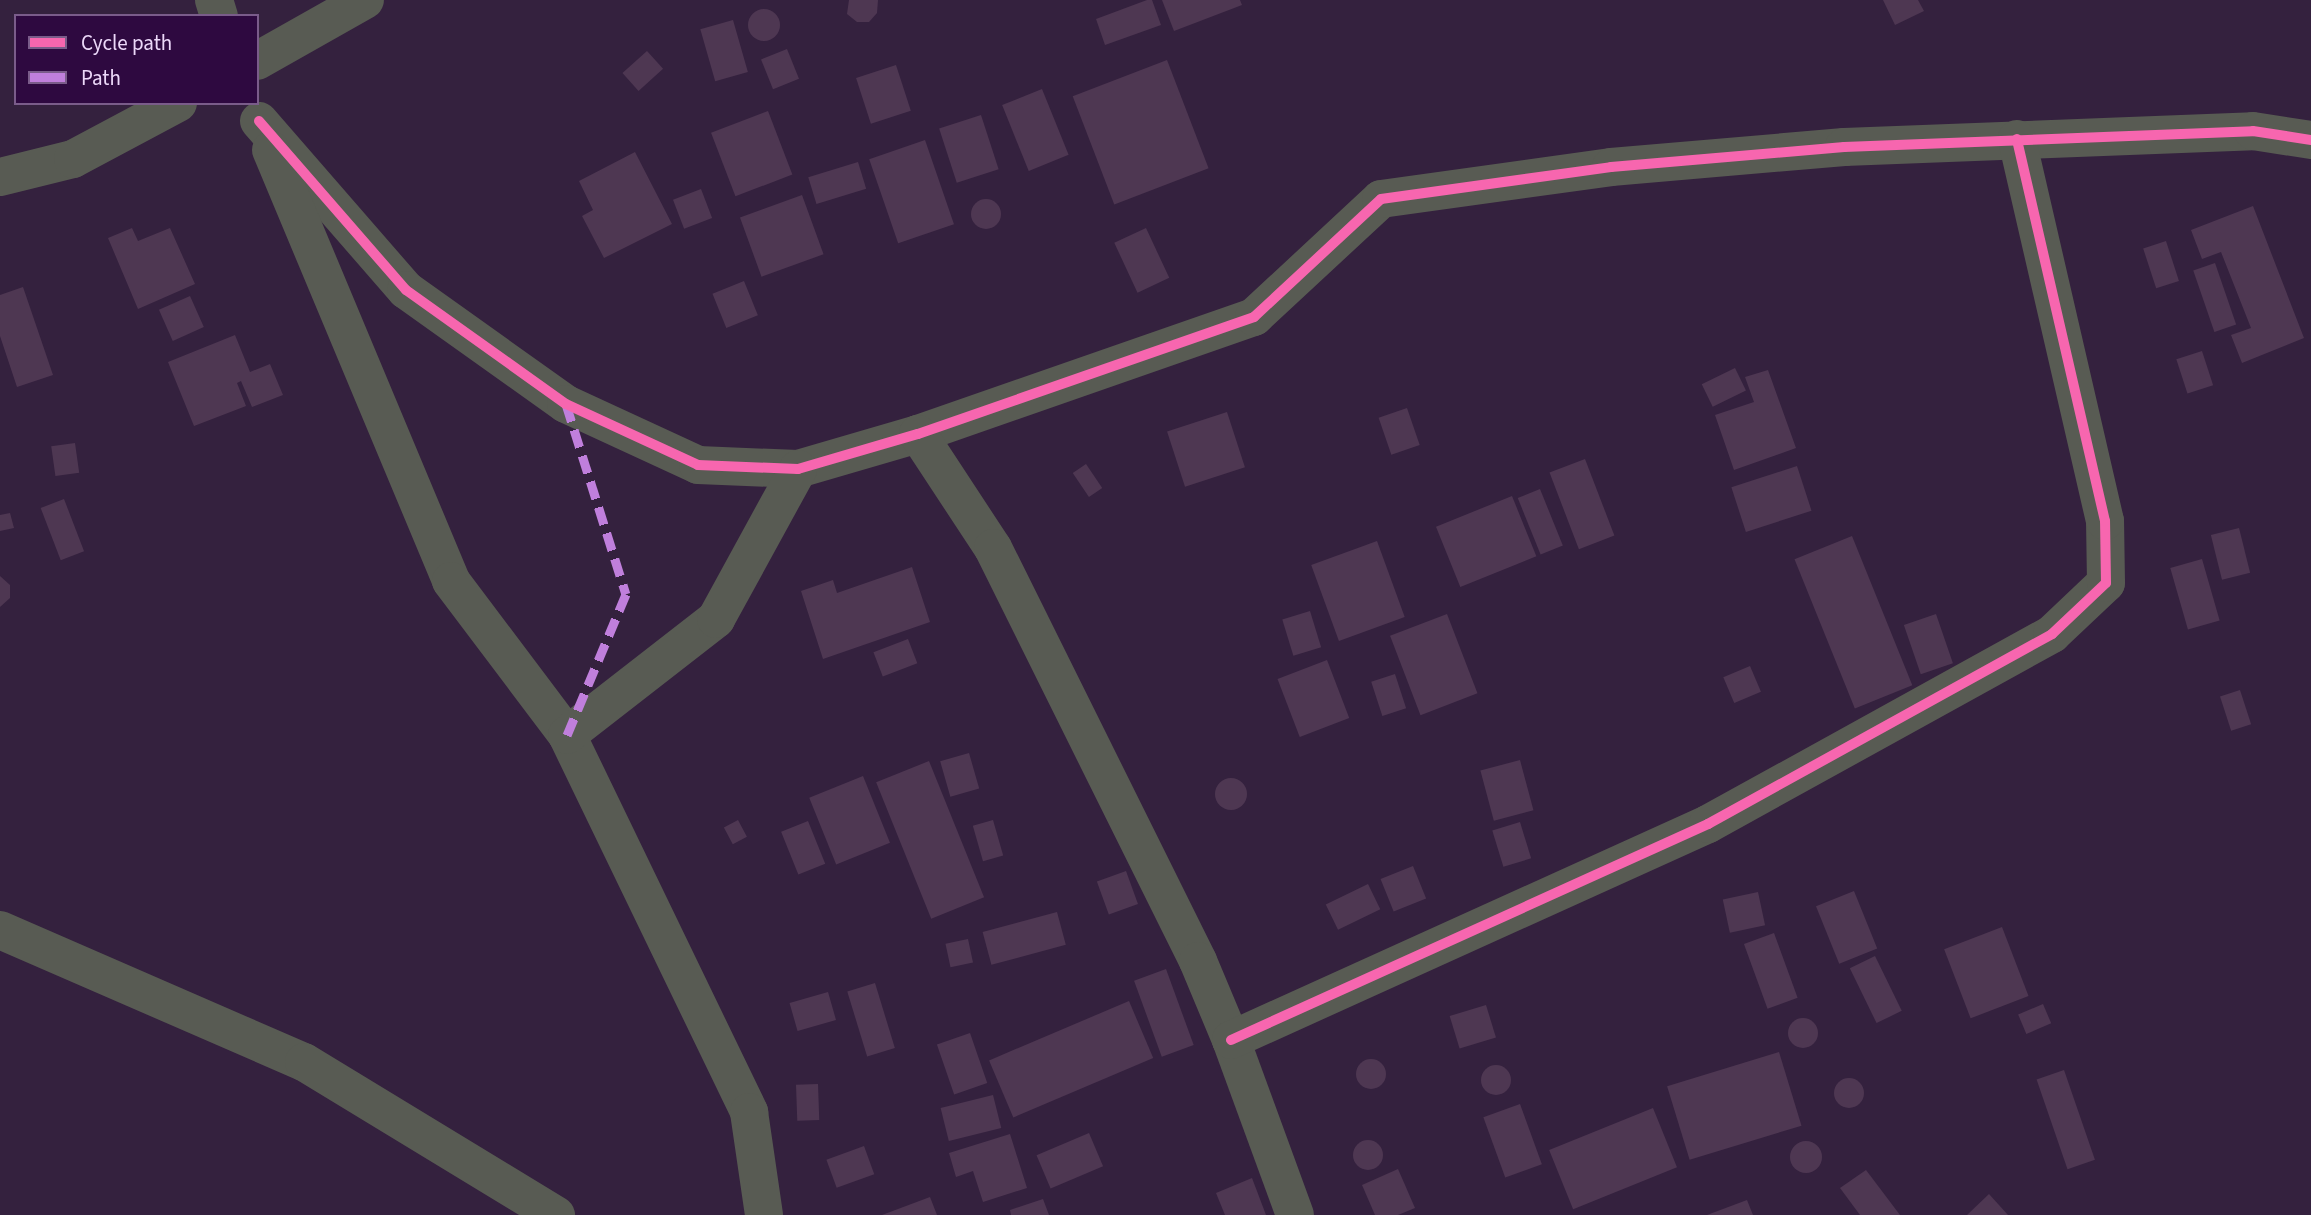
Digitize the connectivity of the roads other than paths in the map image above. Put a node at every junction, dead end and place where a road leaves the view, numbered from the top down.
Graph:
1 (365, 0) edge
2 (259, 60) edge
3 (174, 105) edge
4 (256, 112) edge
5 (2017, 139) junction
6 (2311, 140) edge
7 (0, 177) edge
8 (918, 434) junction
9 (799, 470) junction
10 (567, 735) junction
11 (0, 930) edge
12 (1231, 1040) junction
13 (556, 1215) edge
14 (764, 1215) edge
15 (1295, 1215) edge

1 - 2 street
3 - 7 street
4 - 9 street
4 - 10 street
5 - 6 street
5 - 8 street
5 - 12 street
8 - 9 street
8 - 12 street
9 - 10 street
10 - 14 street
11 - 13 street
12 - 15 street

